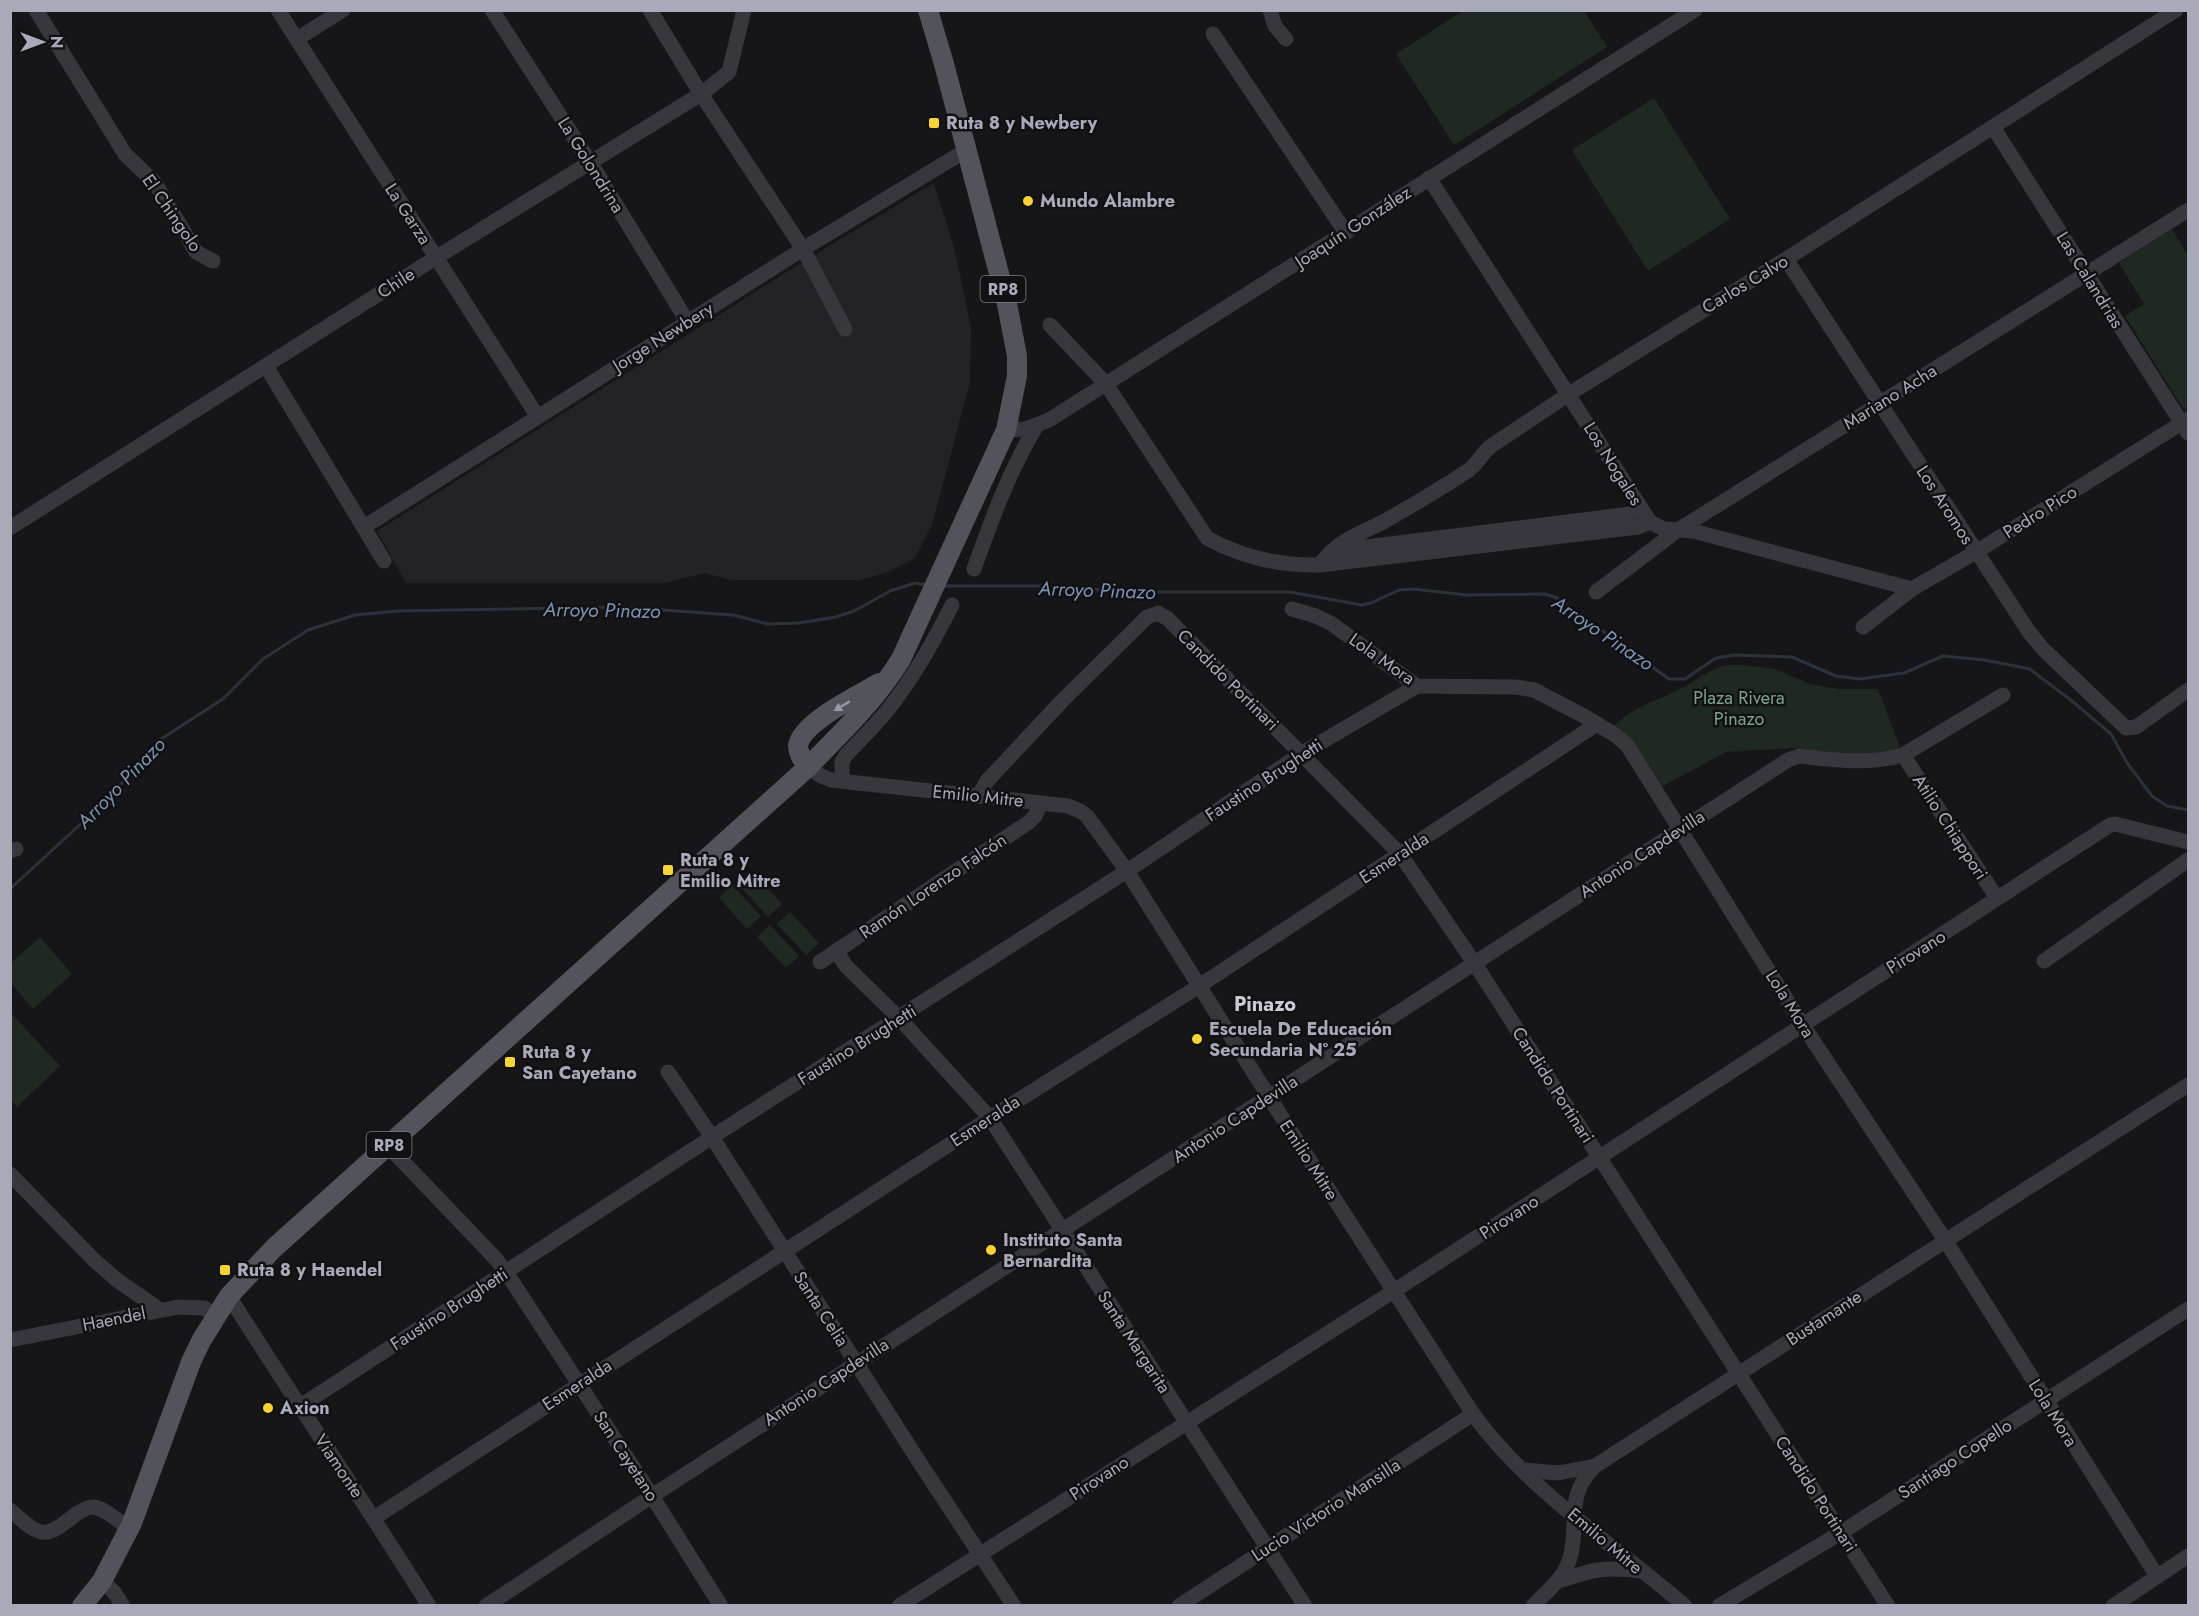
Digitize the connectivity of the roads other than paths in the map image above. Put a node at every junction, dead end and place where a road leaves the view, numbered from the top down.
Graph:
1 (36, 10) edge
2 (278, 10) edge
3 (343, 10) edge
4 (492, 10) edge
5 (650, 10) edge
6 (744, 10) edge
7 (914, 10) edge
8 (928, 10) edge
9 (1270, 10) edge
10 (1695, 10) edge
11 (2176, 10) edge
12 (1213, 34) dead end
13 (297, 39) junction
14 (1286, 39) dead end
15 (701, 94) junction
16 (1993, 127) junction
17 (965, 151) junction
18 (590, 162) junction
19 (1430, 178) junction
20 (2188, 210) edge
21 (1346, 233) junction
22 (803, 249) junction
23 (437, 257) junction
24 (1786, 259) junction
25 (213, 261) dead end
26 (2087, 273) junction
27 (687, 321) junction
28 (1050, 325) dead end
29 (845, 329) dead end
30 (266, 366) junction
31 (1106, 384) junction
32 (1569, 394) junction
33 (1879, 403) junction
34 (538, 417) junction
35 (1037, 425) junction
36 (2186, 425) edge
37 (1006, 430) junction
38 (1641, 509) junction
39 (1650, 522) junction
40 (364, 527) junction
41 (10, 528) edge
42 (1677, 530) junction
43 (1331, 551) junction
44 (1976, 552) junction
45 (384, 561) dead end
46 (1320, 565) junction
47 (974, 569) dead end
48 (1912, 589) junction
49 (1596, 591) dead end
50 (952, 605) dead end
51 (1292, 609) dead end
52 (1863, 627) dead end
53 (891, 675) junction
54 (1417, 686) junction
55 (2188, 690) edge
56 (2003, 695) dead end
57 (1597, 724) junction
58 (1301, 754) junction
59 (1903, 755) junction
60 (808, 767) junction
61 (842, 781) junction
62 (978, 796) junction
63 (1041, 804) junction
64 (1680, 829) junction
65 (2188, 842) edge
66 (1400, 854) junction
67 (2188, 860) edge
68 (1127, 871) junction
69 (1997, 898) junction
70 (836, 951) junction
71 (2044, 961) dead end
72 (820, 962) dead end
73 (1475, 964) junction
74 (1199, 986) junction
75 (899, 1018) junction
76 (1802, 1024) junction
77 (668, 1072) dead end
78 (2188, 1086) edge
79 (1269, 1097) junction
80 (990, 1118) junction
81 (712, 1137) junction
82 (388, 1146) junction
83 (1598, 1157) junction
84 (10, 1174) edge
85 (1061, 1230) junction
86 (1945, 1240) junction
87 (785, 1253) junction
88 (506, 1272) junction
89 (1394, 1291) junction
90 (229, 1296) junction
91 (2188, 1309) edge
92 (160, 1310) junction
93 (216, 1315) junction
94 (10, 1340) edge
95 (856, 1363) junction
96 (1738, 1375) junction
97 (579, 1383) junction
98 (2045, 1400) junction
99 (299, 1407) junction
100 (1473, 1414) junction
101 (1186, 1422) junction
102 (1595, 1466) junction
103 (1524, 1470) junction
104 (652, 1496) junction
105 (10, 1510) edge
106 (1574, 1516) junction
107 (374, 1518) junction
108 (129, 1528) junction
109 (1842, 1532) junction
110 (1268, 1547) junction
111 (981, 1554) junction
112 (2188, 1556) edge
113 (1641, 1571) junction
114 (2157, 1576) junction
115 (102, 1581) junction
116 (1558, 1581) junction
117 (82, 1605) edge
118 (123, 1605) edge
119 (429, 1605) edge
120 (486, 1605) edge
121 (721, 1605) edge
122 (899, 1605) edge
123 (1014, 1605) edge
124 (1179, 1605) edge
125 (1305, 1605) edge
126 (1533, 1605) edge
127 (1684, 1605) edge
128 (1719, 1605) edge
129 (1888, 1605) edge
130 (2113, 1605) edge

1 - 25 street, El Chingolo
2 - 13 street, La Garza
3 - 13 street
4 - 18 street, La Golondrina
5 - 15 street
6 - 15 street, Chile
7 - 17 main road, RP8
8 - 17 main road, RP8
9 - 14 street
10 - 19 street, Joaquín González
11 - 16 street, Carlos Calvo
12 - 21 street
13 - 23 street, La Garza
15 - 18 street, Chile
15 - 22 street
16 - 24 street, Carlos Calvo
16 - 26 street, Las Calandrias
17 - 22 street, Jorge Newbery
17 - 37 main road, RP8
18 - 23 street, Chile
18 - 27 street, La Golondrina
19 - 21 street, Joaquín González
19 - 32 street, Los Nogales
20 - 26 street, Mariano Acha
21 - 31 street, Joaquín González
22 - 27 street, Jorge Newbery
22 - 29 street
23 - 30 street, Chile
23 - 34 street, La Garza
24 - 32 street, Carlos Calvo
24 - 33 street, Los Aromos
26 - 33 street, Mariano Acha
26 - 36 street, Las Calandrias
27 - 34 street, Jorge Newbery
28 - 31 street
30 - 40 street
30 - 41 street, Chile
31 - 35 street, Joaquín González
31 - 46 street
32 - 38 street, Los Nogales
32 - 43 street, Carlos Calvo
33 - 42 street, Mariano Acha
33 - 44 street, Los Aromos
34 - 40 street, Jorge Newbery
35 - 37 street, Joaquín González
35 - 47 street
36 - 44 street, Pedro Pico
37 - 53 main road, RP8
38 - 39 street, Los Nogales
38 - 43 street
39 - 42 street, Los Nogales
39 - 46 street
40 - 45 street
42 - 48 street, Los Nogales
42 - 49 street, Mariano Acha
43 - 46 street, Carlos Calvo
44 - 48 street, Pedro Pico
44 - 55 street, Los Aromos
48 - 52 street, Pedro Pico
50 - 61 street
51 - 54 street, Lola Mora
53 - 60 main road, RP8
53 -> 60 main road
54 - 57 street, Lola Mora
54 - 58 street, Faustino Brughetti
56 - 59 street, Antonio Capdevilla
57 - 64 street, Lola Mora
57 - 66 street, Esmeralda
58 - 62 street, Candido Portinari
58 - 66 street, Candido Portinari
58 - 68 street, Faustino Brughetti
59 - 64 street, Antonio Capdevilla
59 - 69 street, Atilio Chiappori
60 - 61 street, Emilio Mitre
60 - 82 main road, RP8
61 - 62 street, Emilio Mitre
62 - 63 street, Emilio Mitre
63 - 68 street, Emilio Mitre
63 - 70 street, Ramón Lorenzo Falcón
64 - 73 street, Antonio Capdevilla
64 - 76 street, Lola Mora
65 - 69 street, Pirovano
66 - 73 street, Candido Portinari
66 - 74 street, Esmeralda
67 - 71 street
68 - 74 street, Emilio Mitre
68 - 75 street, Faustino Brughetti
69 - 76 street, Pirovano
70 - 72 street, Ramón Lorenzo Falcón
70 - 75 street, Santa Margarita
73 - 79 street, Antonio Capdevilla
73 - 83 street, Candido Portinari
74 - 79 street, Emilio Mitre
74 - 80 street, Esmeralda
75 - 80 street, Santa Margarita
75 - 81 street, Faustino Brughetti
76 - 83 street, Pirovano
76 - 86 street, Lola Mora
77 - 81 street, Santa Celia
78 - 86 street, Bustamante
79 - 85 street, Antonio Capdevilla
79 - 89 street, Emilio Mitre
80 - 85 street, Santa Margarita
80 - 87 street, Esmeralda
81 - 87 street, Santa Celia
81 - 88 street, Faustino Brughetti
82 - 88 street, San Cayetano
82 - 90 main road, RP8
83 - 89 street, Pirovano
83 - 96 street, Candido Portinari
84 - 92 street
85 - 95 street, Antonio Capdevilla
85 - 101 street, Santa Margarita
86 - 96 street, Bustamante
86 - 98 street, Lola Mora
87 - 95 street, Santa Celia
87 - 97 street, Esmeralda
88 - 97 street, San Cayetano
88 - 99 street, Faustino Brughetti
89 - 100 street, Emilio Mitre
89 - 101 street, Pirovano
90 - 93 main road, RP8
90 - 99 street, Viamonte
91 - 98 street, Santiago Copello
92 - 93 street, Haendel
92 - 94 street, Haendel
93 - 108 main road, RP8
95 - 104 street, Antonio Capdevilla
95 - 111 street, Santa Celia
96 - 102 street, Bustamante
96 - 109 street, Candido Portinari
97 - 104 street, San Cayetano
97 - 107 street, Esmeralda
98 - 109 street, Santiago Copello
98 - 114 street, Lola Mora
99 - 107 street, Viamonte
100 - 103 street, Emilio Mitre
100 - 110 street, Lucio Victorio Mansilla
101 - 110 street, Santa Margarita
101 - 111 street, Pirovano
102 - 103 street
102 - 106 street, Bustamante
103 - 106 street, Emilio Mitre
104 - 120 street, Antonio Capdevilla
104 - 121 street, San Cayetano
105 - 108 street
106 - 113 street, Emilio Mitre
106 - 116 street, Bustamante
107 - 119 street, Viamonte
108 - 115 main road, RP8
109 - 128 street, Santiago Copello
109 - 129 street, Candido Portinari
110 - 124 street, Lucio Victorio Mansilla
110 - 125 street, Santa Margarita
111 - 122 street, Pirovano
111 - 123 street, Santa Celia
112 - 114 street
113 - 116 street
113 - 127 street, Emilio Mitre
114 - 130 street
115 - 117 main road, RP8
115 - 118 street
116 - 126 street, Bustamante

